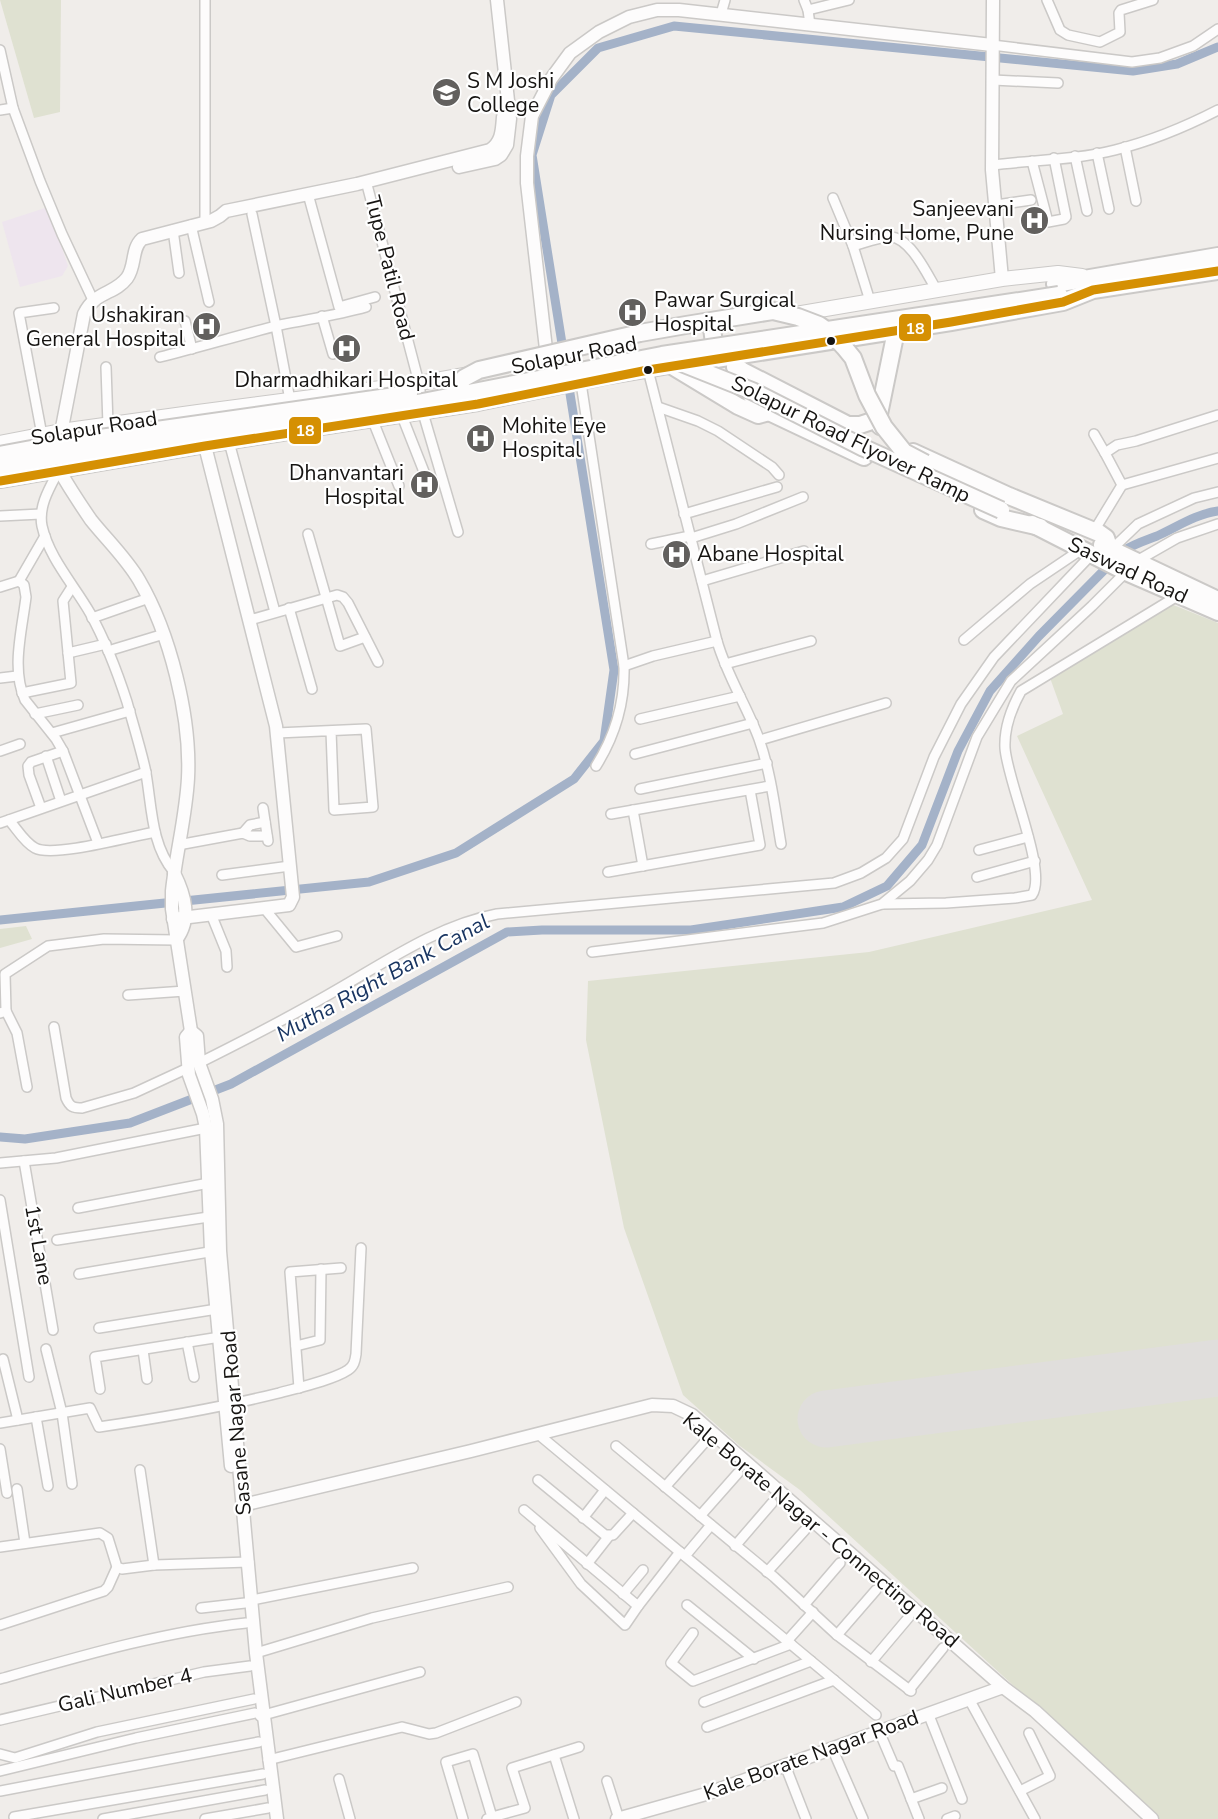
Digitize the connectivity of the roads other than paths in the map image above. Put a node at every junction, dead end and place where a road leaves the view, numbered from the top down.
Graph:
1 (205, 0) edge
2 (497, 0) edge
3 (725, 0) edge
4 (804, 0) edge
5 (849, 0) edge
6 (993, 0) edge
7 (1047, 0) edge
8 (1153, 0) edge
9 (808, 10) junction
10 (722, 14) junction
11 (810, 25) junction
12 (1218, 29) edge
13 (992, 48) junction
14 (0, 50) edge
15 (993, 80) junction
16 (1058, 83) dead end
17 (13, 108) junction
18 (0, 110) edge
19 (1218, 110) edge
20 (508, 113) junction
21 (532, 116) junction
22 (1125, 147) junction
23 (1097, 153) junction
24 (1076, 156) junction
25 (1053, 158) junction
26 (1032, 160) junction
27 (992, 165) junction
28 (367, 184) junction
29 (309, 197) junction
30 (833, 198) dead end
31 (1031, 200) dead end
32 (1136, 201) dead end
33 (996, 205) junction
34 (1109, 209) dead end
35 (1087, 211) dead end
36 (252, 214) junction
37 (220, 216) junction
38 (204, 222) junction
39 (191, 225) junction
40 (173, 230) junction
41 (853, 246) junction
42 (1218, 256) edge
43 (1218, 271) edge
44 (179, 273) dead end
45 (1002, 279) junction
46 (1092, 284) junction
47 (936, 289) junction
48 (1057, 289) junction
49 (375, 297) dead end
50 (93, 300) junction
51 (870, 300) junction
52 (209, 302) dead end
53 (366, 307) dead end
54 (54, 308) dead end
55 (322, 316) junction
56 (185, 321) dead end
57 (276, 326) junction
58 (712, 328) junction
59 (896, 331) junction
60 (192, 349) junction
61 (333, 354) dead end
62 (160, 357) dead end
63 (716, 359) junction
64 (552, 360) junction
65 (667, 360) junction
66 (106, 367) dead end
67 (740, 369) junction
68 (648, 370) junction
69 (419, 383) junction
70 (567, 386) junction
71 (456, 388) junction
72 (290, 400) junction
73 (658, 407) junction
74 (769, 412) junction
75 (423, 413) junction
76 (1218, 415) edge
77 (402, 416) junction
78 (878, 419) junction
79 (373, 421) junction
80 (108, 425) junction
81 (61, 431) junction
82 (1094, 434) dead end
83 (42, 435) junction
84 (0, 442) edge
85 (229, 442) junction
86 (205, 446) junction
87 (1105, 453) junction
88 (0, 455) edge
89 (1218, 458) edge
90 (0, 467) edge
91 (59, 470) junction
92 (778, 475) dead end
93 (0, 481) edge
94 (1122, 485) junction
95 (399, 486) dead end
96 (777, 486) dead end
97 (430, 487) dead end
98 (1218, 492) edge
99 (803, 497) dead end
100 (41, 514) junction
101 (684, 514) junction
102 (0, 516) edge
103 (1218, 524) edge
104 (1040, 527) junction
105 (458, 532) dead end
106 (308, 534) dead end
107 (45, 536) junction
108 (690, 537) junction
109 (651, 544) dead end
110 (1100, 548) junction
111 (804, 551) dead end
112 (1129, 566) junction
113 (19, 581) junction
114 (702, 581) junction
115 (0, 587) edge
116 (72, 587) junction
117 (1179, 595) junction
118 (326, 597) junction
119 (149, 598) junction
120 (1218, 600) edge
121 (289, 608) junction
122 (275, 612) junction
123 (1218, 612) edge
124 (92, 618) junction
125 (250, 620) junction
126 (164, 634) junction
127 (365, 637) junction
128 (964, 640) dead end
129 (717, 641) junction
130 (811, 641) dead end
131 (107, 647) junction
132 (68, 653) junction
133 (378, 662) dead end
134 (725, 664) junction
135 (624, 666) junction
136 (17, 676) junction
137 (0, 678) edge
138 (1011, 681) junction
139 (312, 688) dead end
140 (1021, 691) junction
141 (22, 693) junction
142 (740, 696) junction
143 (886, 704) dead end
144 (78, 705) dead end
145 (129, 711) junction
146 (35, 714) junction
147 (640, 719) dead end
148 (753, 723) junction
149 (331, 731) junction
150 (52, 733) junction
151 (277, 733) junction
152 (760, 740) junction
153 (20, 744) dead end
154 (0, 751) edge
155 (63, 751) junction
156 (636, 753) dead end
157 (46, 756) junction
158 (767, 763) junction
159 (596, 766) dead end
160 (146, 772) junction
161 (770, 786) junction
162 (640, 789) dead end
163 (750, 790) junction
164 (79, 796) junction
165 (61, 801) junction
166 (41, 808) junction
167 (263, 808) dead end
168 (633, 810) junction
169 (611, 814) dead end
170 (4, 821) edge
171 (268, 831) junction
172 (155, 832) junction
173 (243, 833) junction
174 (1028, 837) junction
175 (98, 843) junction
176 (781, 844) dead end
177 (178, 845) junction
178 (979, 850) dead end
179 (1035, 861) junction
180 (290, 866) junction
181 (643, 866) junction
182 (174, 872) junction
183 (608, 872) dead end
184 (222, 875) dead end
185 (977, 877) dead end
186 (882, 904) junction
187 (264, 908) junction
188 (179, 913) junction
189 (212, 914) junction
190 (337, 936) dead end
191 (177, 940) junction
192 (592, 952) dead end
193 (227, 967) dead end
194 (185, 991) junction
195 (128, 995) dead end
196 (3, 1012) edge
197 (54, 1028) dead end
198 (193, 1066) junction
199 (197, 1079) junction
200 (27, 1086) dead end
201 (206, 1128) junction
202 (24, 1161) junction
203 (0, 1163) edge
204 (213, 1182) junction
205 (0, 1200) edge
206 (78, 1208) dead end
207 (214, 1216) junction
208 (57, 1240) dead end
209 (361, 1248) dead end
210 (216, 1251) junction
211 (341, 1268) dead end
212 (321, 1269) junction
213 (79, 1274) dead end
214 (217, 1310) junction
215 (99, 1328) dead end
216 (53, 1330) dead end
217 (220, 1337) junction
218 (187, 1342) junction
219 (296, 1346) junction
220 (46, 1349) dead end
221 (143, 1350) junction
222 (3, 1359) dead end
223 (28, 1377) dead end
224 (194, 1377) dead end
225 (147, 1379) dead end
226 (299, 1388) junction
227 (100, 1389) dead end
228 (230, 1405) junction
229 (62, 1413) junction
230 (36, 1417) junction
231 (18, 1420) junction
232 (0, 1423) edge
233 (538, 1434) junction
234 (704, 1443) dead end
235 (615, 1446) dead end
236 (0, 1449) edge
237 (140, 1470) dead end
238 (738, 1473) dead end
239 (538, 1480) dead end
240 (72, 1484) dead end
241 (48, 1486) dead end
242 (665, 1487) junction
243 (17, 1489) dead end
244 (605, 1490) junction
245 (8, 1493) dead end
246 (772, 1503) dead end
247 (243, 1505) junction
248 (524, 1510) dead end
249 (633, 1513) junction
250 (700, 1516) junction
251 (584, 1518) junction
252 (536, 1521) junction
253 (711, 1525) junction
254 (805, 1530) dead end
255 (609, 1536) junction
256 (25, 1543) junction
257 (735, 1546) junction
258 (0, 1547) edge
259 (683, 1554) junction
260 (245, 1562) junction
261 (840, 1563) dead end
262 (587, 1564) junction
263 (154, 1565) junction
264 (117, 1568) junction
265 (412, 1568) dead end
266 (643, 1570) dead end
267 (767, 1572) junction
268 (508, 1587) dead end
269 (876, 1590) dead end
270 (624, 1594) junction
271 (248, 1601) junction
272 (687, 1605) dead end
273 (804, 1605) junction
274 (638, 1606) junction
275 (201, 1608) dead end
276 (813, 1611) junction
277 (909, 1617) dead end
278 (246, 1623) junction
279 (0, 1625) edge
280 (693, 1633) dead end
281 (837, 1635) junction
282 (789, 1642) junction
283 (943, 1648) dead end
284 (256, 1653) junction
285 (754, 1659) junction
286 (811, 1661) junction
287 (871, 1662) junction
288 (250, 1666) junction
289 (420, 1672) dead end
290 (0, 1679) edge
291 (834, 1680) junction
292 (1003, 1687) junction
293 (254, 1699) junction
294 (969, 1699) junction
295 (516, 1702) dead end
296 (704, 1702) dead end
297 (928, 1713) junction
298 (876, 1715) dead end
299 (258, 1716) junction
300 (0, 1720) edge
301 (707, 1727) dead end
302 (879, 1731) junction
303 (1029, 1734) dead end
304 (259, 1742) junction
305 (579, 1747) dead end
306 (832, 1748) junction
307 (0, 1754) edge
308 (554, 1755) junction
309 (268, 1760) junction
310 (785, 1765) junction
311 (0, 1771) edge
312 (263, 1774) junction
313 (339, 1779) dead end
314 (607, 1781) dead end
315 (942, 1788) dead end
316 (265, 1790) junction
317 (0, 1791) edge
318 (1020, 1791) junction
319 (911, 1799) junction
320 (962, 1799) dead end
321 (268, 1814) edge
322 (14, 1817) dead end
323 (489, 1818) edge
324 (103, 1819) edge
325 (205, 1819) edge
326 (277, 1819) edge
327 (351, 1819) edge
328 (463, 1819) edge
329 (574, 1819) edge
330 (618, 1819) edge
331 (806, 1819) edge
332 (863, 1819) edge
333 (919, 1819) edge
334 (1035, 1819) edge
335 (1152, 1819) edge

1 - 38 street
2 - 20 street, Tupe Patil Road
3 - 10 street
4 - 9 street
5 - 9 street
6 - 13 street
7 - 8 street
9 - 11 street
10 - 11 street
10 - 21 street
11 - 13 street
12 - 13 street
13 - 15 street
14 - 17 street
15 - 16 street
15 - 27 street
17 - 18 street
17 - 50 street
19 - 22 street
20 - 21 street
20 - 28 street, Tupe Patil Road
21 - 64 street
22 - 23 street
22 - 32 street
23 - 24 street
23 - 34 street
24 - 25 street
24 - 35 street
25 - 26 street
25 - 26 street
26 - 27 street
27 - 33 street
28 - 29 street
28 - 69 street, Tupe Patil Road
29 - 36 street
29 - 37 street
29 - 49 street
30 - 41 street
31 - 33 street
33 - 45 street
36 - 37 street
36 - 57 street
37 - 38 street
38 - 39 street
39 - 40 street
39 - 52 street
40 - 44 street
40 - 50 street
41 - 47 street
41 - 51 street
42 - 46 highway, Solapur Road
43 - 46 highway, Solapur Road
45 - 46 main road, Solapur Road
45 - 47 main road, Solapur Road
46 - 48 highway
46 - 59 highway, Solapur Road
47 - 51 main road, Solapur Road
48 - 65 highway, bridge
48 - 71 highway, bridge
50 - 81 street
51 - 58 main road, Solapur Road
53 - 55 street
54 - 83 street
55 - 57 street
55 - 61 street
56 - 60 street
57 - 60 street
57 - 72 street
58 - 63 highway
58 - 64 main road, Solapur Road
59 - 63 highway, Solapur Road
59 - 78 highway
60 - 62 street
63 - 65 main road, Solapur Road
63 - 67 highway
64 - 69 main road, Solapur Road
64 - 70 street
65 - 68 main road, Solapur Road
65 - 74 highway
65 - 90 highway, bridge
65 - 104 highway, Solapur Road Flyover Ramp, bridge
66 - 80 street
67 - 74 highway
67 - 78 highway
68 - 70 main road, Solapur Road
68 - 73 street
69 - 72 main road, Solapur Road
69 - 75 street, Tupe Patil Road
70 - 75 main road, Solapur Road
70 - 135 street
71 - 88 highway, bridge
71 - 110 highway, bridge
72 - 80 main road, Solapur Road
73 - 92 street
73 - 101 street
74 - 104 highway
75 - 77 main road, Solapur Road
75 - 105 street, Tupe Patil Road
76 - 87 street
77 - 79 main road, Solapur Road
77 - 97 street
78 - 110 highway
79 - 85 main road, Solapur Road
79 - 95 street
80 - 81 main road, Solapur Road
81 - 83 main road, Solapur Road
81 - 91 street
82 - 87 street
83 - 84 main road, Solapur Road
85 - 86 main road, Solapur Road
85 - 122 street
86 - 91 main road, Solapur Road
86 - 125 street
87 - 94 street
89 - 94 street
91 - 93 main road, Solapur Road
91 - 100 street
91 - 119 street, Sasane Nagar Road
94 - 110 street
96 - 101 street
98 - 110 street
99 - 108 street
100 - 102 street
100 - 107 street
101 - 108 street
103 - 112 street
104 - 110 highway, Saswad Road
106 - 118 street
107 - 113 street
107 - 116 street
108 - 109 street
108 - 114 street
110 - 112 highway, Saswad Road
110 - 128 street
110 - 198 street
111 - 114 street
112 - 117 highway, Saswad Road
112 - 120 highway, Saswad Road
112 - 138 street
113 - 115 street
113 - 136 street
114 - 129 street
116 - 124 street
116 - 132 street
117 - 123 highway, Saswad Road
117 - 140 street
118 - 121 street
118 - 127 street
118 - 127 street
119 - 124 street
119 - 126 street, Sasane Nagar Road
121 - 122 street
121 - 139 street
122 - 125 street
124 - 131 street
125 - 151 street
126 - 131 street
126 - 177 street, Sasane Nagar Road
127 - 133 street
129 - 134 street
129 - 135 street
130 - 134 street
131 - 132 street
131 - 145 street
132 - 141 street
134 - 142 street
135 - 159 street
136 - 137 street
136 - 141 street
138 - 140 street
138 - 186 street
140 - 174 street
141 - 146 street
142 - 147 street
142 - 148 street
143 - 152 street
144 - 146 street
145 - 150 street
145 - 160 street
146 - 150 street
148 - 152 street
148 - 156 street
149 - 149 street
149 - 151 street
150 - 155 street
151 - 180 street
152 - 158 street
153 - 154 street
155 - 157 street
155 - 164 street
157 - 165 street
157 - 166 street
158 - 161 street
158 - 162 street
160 - 164 street
160 - 172 street
161 - 163 street
161 - 176 street
163 - 168 street
163 - 181 street
164 - 165 street
164 - 175 street
165 - 166 street
166 - 170 street
167 - 171 street
168 - 169 street
168 - 181 street
170 - 175 street
171 - 173 street
171 - 173 street
172 - 175 street
172 - 182 street
173 - 177 street
174 - 178 street
174 - 179 street
177 - 182 street, Sasane Nagar Road
179 - 185 street
179 - 186 street
180 - 184 street
180 - 187 street
181 - 183 street
182 - 188 street, Sasane Nagar Road
186 - 192 street
187 - 189 street
187 - 190 street
188 - 189 street
188 - 191 street, Sasane Nagar Road
189 - 193 street
191 - 194 street, Sasane Nagar Road
191 - 196 street
194 - 195 street
194 - 198 street, Sasane Nagar Road
196 - 200 street
197 - 198 street
198 - 199 street, Sasane Nagar Road
199 - 201 street, Sasane Nagar Road
199 - 204 street, Sasane Nagar Road
201 - 202 street
201 - 204 street, Sasane Nagar Road
202 - 203 street
202 - 216 street, 1st Lane
204 - 206 street
204 - 207 street, Sasane Nagar Road
205 - 223 street
207 - 208 street
207 - 210 street, Sasane Nagar Road
209 - 226 street
210 - 213 street
210 - 214 street, Sasane Nagar Road
210 - 228 street, Sasane Nagar Road
211 - 212 street
212 - 219 street
212 - 219 street
214 - 215 street
214 - 217 street, Sasane Nagar Road
217 - 218 street
217 - 228 street, Sasane Nagar Road
218 - 221 street
218 - 224 street
219 - 226 street
220 - 229 street
221 - 225 street
221 - 227 street
222 - 231 street
226 - 228 street
228 - 229 street
228 - 247 street, Sasane Nagar Road
228 - 260 street, Sasane Nagar Road
229 - 230 street
229 - 240 street
230 - 231 street
230 - 241 street
231 - 232 street
233 - 244 street
233 - 247 street, Kale Borate Nagar - Connecting Road
233 - 292 street, Kale Borate Nagar - Connecting Road
234 - 242 street
235 - 242 street
236 - 245 street
237 - 263 street
238 - 250 street
239 - 251 street
242 - 250 street
243 - 256 street
244 - 249 street
244 - 251 street
246 - 257 street
247 - 260 street, Sasane Nagar Road
248 - 252 street
249 - 255 street
249 - 259 street
250 - 253 street
251 - 255 street
252 - 262 street
252 - 274 street
253 - 257 street
253 - 259 street
254 - 267 street
255 - 262 street
256 - 258 street
256 - 264 street
257 - 267 street
259 - 274 street
259 - 282 street
260 - 263 street
260 - 271 street, Sasane Nagar Road
261 - 273 street
262 - 270 street
263 - 264 street
264 - 279 street
265 - 271 street
266 - 270 street
267 - 273 street
268 - 284 street
269 - 281 street
270 - 274 street
271 - 275 street
271 - 278 street, Sasane Nagar Road
271 - 284 street, Sasane Nagar Road
272 - 285 street
273 - 276 street
276 - 281 street
276 - 282 street
277 - 287 street
278 - 288 street, Sasane Nagar Road
278 - 290 street
280 - 285 street
281 - 287 street
282 - 285 street
282 - 286 street
283 - 287 street
284 - 299 street, Sasane Nagar Road
286 - 291 street
286 - 296 street
288 - 293 street, Sasane Nagar Road
288 - 300 street, Gali Number 4
289 - 299 street
291 - 298 street
291 - 301 street
292 - 294 street, Kale Borate Nagar Road
292 - 335 street
293 - 299 street, Sasane Nagar Road
293 - 307 street
294 - 297 street, Kale Borate Nagar Road
294 - 318 street
295 - 309 street
297 - 302 street, Kale Borate Nagar Road
297 - 320 street
299 - 304 street, Sasane Nagar Road
299 - 309 street, Sasane Nagar Road
299 - 311 street
302 - 306 street, Kale Borate Nagar Road
302 - 319 street
303 - 318 street
304 - 312 street, Sasane Nagar Road
304 - 317 street
305 - 308 street
306 - 310 street, Kale Borate Nagar Road
306 - 332 street
308 - 323 street
308 - 329 street
309 - 326 street, Sasane Nagar Road
310 - 330 street, Kale Borate Nagar Road
310 - 331 street
312 - 316 street, Sasane Nagar Road
312 - 322 street
313 - 327 street
314 - 330 street
315 - 319 street
316 - 321 street, Sasane Nagar Road
316 - 324 street
318 - 334 street
319 - 333 street
321 - 325 street
323 - 328 street

